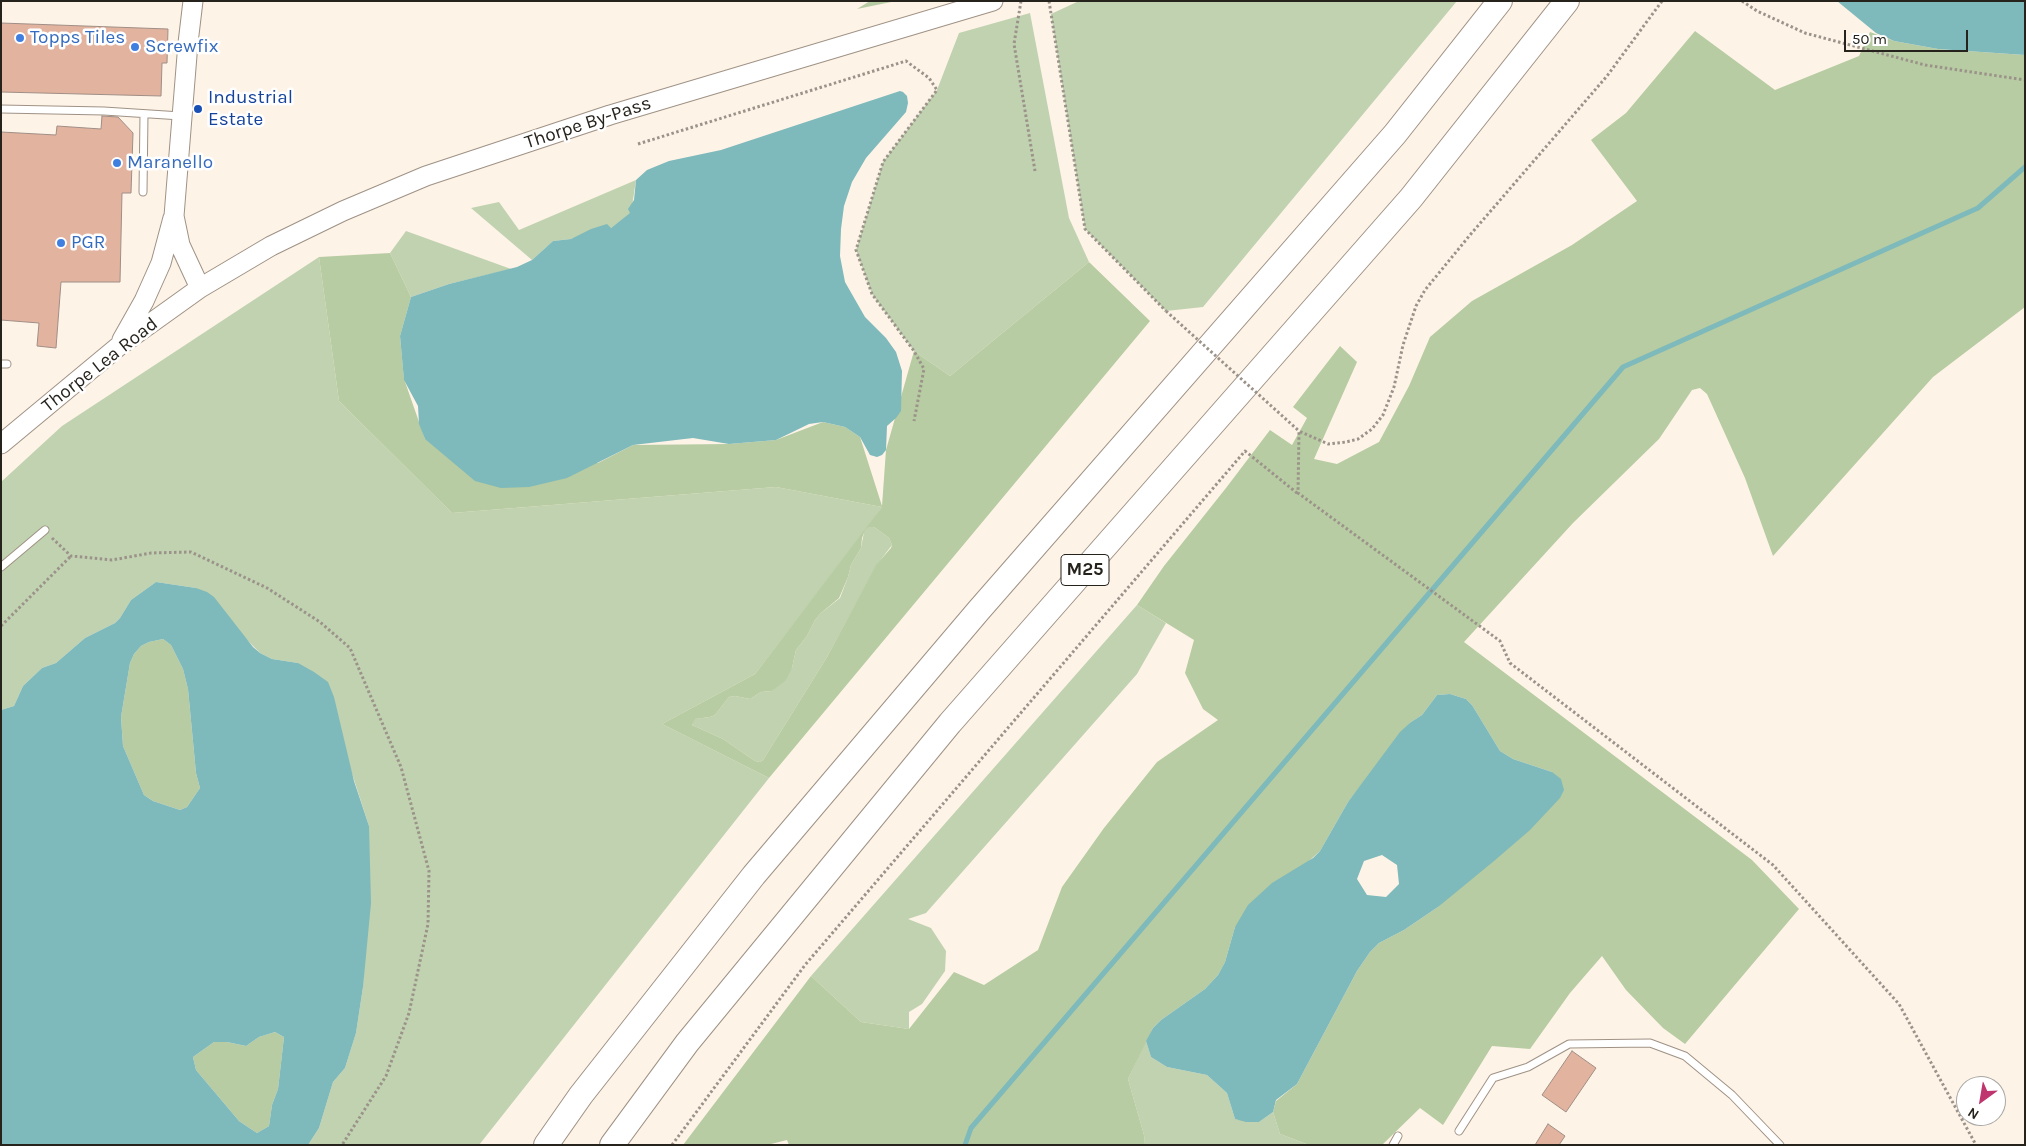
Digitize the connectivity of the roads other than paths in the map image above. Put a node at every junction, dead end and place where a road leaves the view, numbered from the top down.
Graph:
1 (193, 1) edge
2 (993, 1) edge
3 (1500, 1) edge
4 (1567, 1) edge
5 (1, 109) edge
6 (144, 114) junction
7 (182, 116) junction
8 (143, 192) dead end
9 (174, 212) junction
10 (200, 288) junction
11 (119, 346) junction
12 (1, 444) edge
13 (45, 530) road end
14 (1, 567) edge
15 (1460, 1131) dead end
16 (1398, 1136) dead end
17 (546, 1145) edge
18 (612, 1145) edge
19 (1393, 1145) edge
20 (1780, 1145) edge

1 - 7 main road
2 - 10 main road, Thorpe By-Pass
3 - 17 highway, M25
4 - 18 highway, M25
5 - 6 lane
6 - 7 lane
6 - 8 lane
7 - 9 main road
9 - 10 main road
9 - 11 main road
10 - 11 main road, Thorpe Lea Road
11 - 12 main road, Thorpe Lea Road
13 - 14 lane
15 - 20 lane
16 - 19 lane

